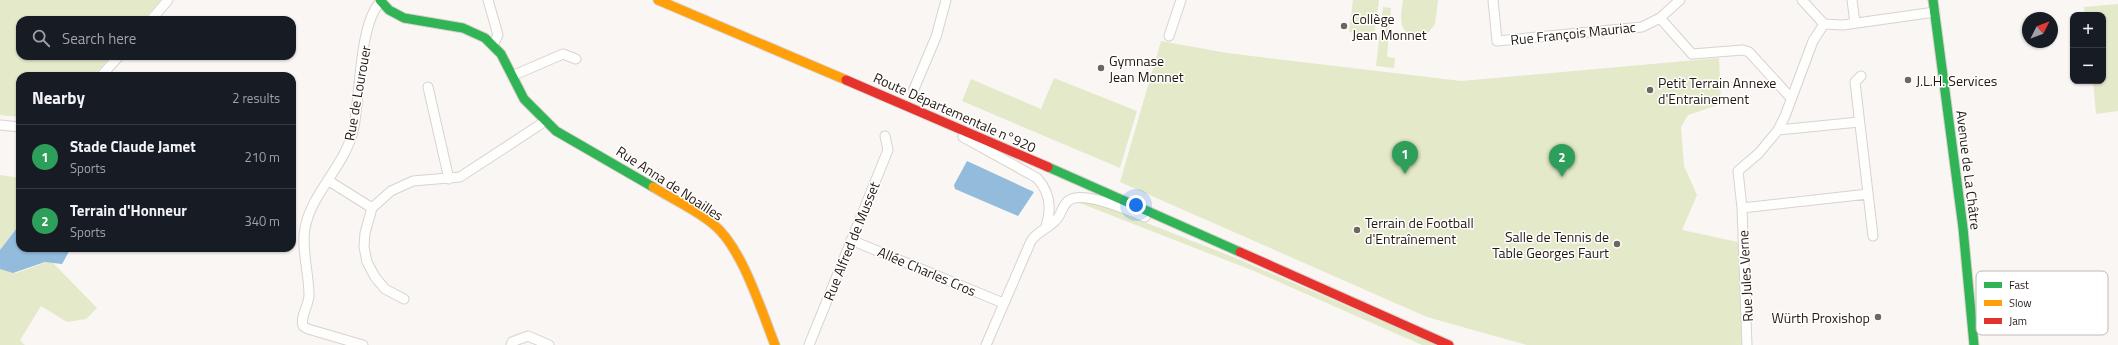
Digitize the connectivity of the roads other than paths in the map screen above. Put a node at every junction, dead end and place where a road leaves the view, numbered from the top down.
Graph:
1 (168, 0) edge
2 (488, 0) edge
3 (658, 0) edge
4 (946, 0) edge
5 (1181, 0) edge
6 (1494, 0) edge
7 (1680, 0) edge
8 (1802, 0) edge
9 (1852, 0) edge
10 (1933, 0) edge
11 (381, 1) edge
12 (1934, 12) junction
13 (154, 16) edge
14 (1660, 18) junction
15 (1824, 24) junction
16 (1855, 24) junction
17 (1169, 36) dead end
18 (493, 45) junction
19 (576, 59) dead end
20 (115, 60) edge
21 (105, 72) edge
22 (512, 76) junction
23 (1861, 76) dead end
24 (428, 87) dead end
25 (914, 89) dead end
26 (1791, 98) junction
27 (929, 116) junction
28 (544, 122) junction
29 (1859, 122) junction
30 (0, 124) edge
31 (16, 126) edge
32 (1778, 130) junction
33 (885, 136) dead end
34 (449, 179) junction
35 (329, 181) junction
36 (1868, 194) junction
37 (372, 208) junction
38 (1742, 208) junction
39 (1046, 226) junction
40 (1873, 236) dead end
41 (851, 240) junction
42 (1210, 240) junction
43 (404, 299) dead end
44 (1003, 303) junction
45 (363, 345) edge
46 (511, 345) edge
47 (549, 345) edge
48 (775, 345) edge
49 (809, 345) edge
50 (986, 345) edge
51 (1449, 345) edge
52 (1748, 345) edge
53 (1974, 345) edge

1 - 13 street
2 - 18 street
3 - 27 main road, Route Départementale n°920
4 - 25 street
5 - 17 street
6 - 14 street, Rue François Mauriac
7 - 14 street, Rue François Mauriac
8 - 15 street
9 - 16 street
10 - 12 main road, Avenue de La Châtre
11 - 18 main road, Rue Anna de Noailles
11 - 35 street, Rue de Lourouer
12 - 16 street
12 - 53 main road, Avenue de La Châtre
14 - 26 street
15 - 16 street
15 - 26 street
18 - 22 main road, Rue Anna de Noailles
19 - 22 street
20 - 21 street
22 - 28 main road, Rue Anna de Noailles
23 - 29 street
24 - 34 street
26 - 32 street
27 - 39 street
27 - 42 main road, Route Départementale n°920
28 - 34 street
28 - 48 main road, Rue Anna de Noailles
29 - 32 street
29 - 36 street
30 - 31 street
32 - 38 street, Rue Jules Verne
33 - 41 street, Rue Alfred de Musset
34 - 37 street
35 - 37 street
35 - 45 street, Rue de Lourouer
36 - 38 street
36 - 40 street
37 - 43 street
38 - 52 street, Rue Jules Verne
39 - 42 street
39 - 44 street
41 - 44 street, Allée Charles Cros
41 - 49 street, Rue Alfred de Musset
42 - 51 main road, Route Départementale n°920
44 - 50 street
46 - 47 street

